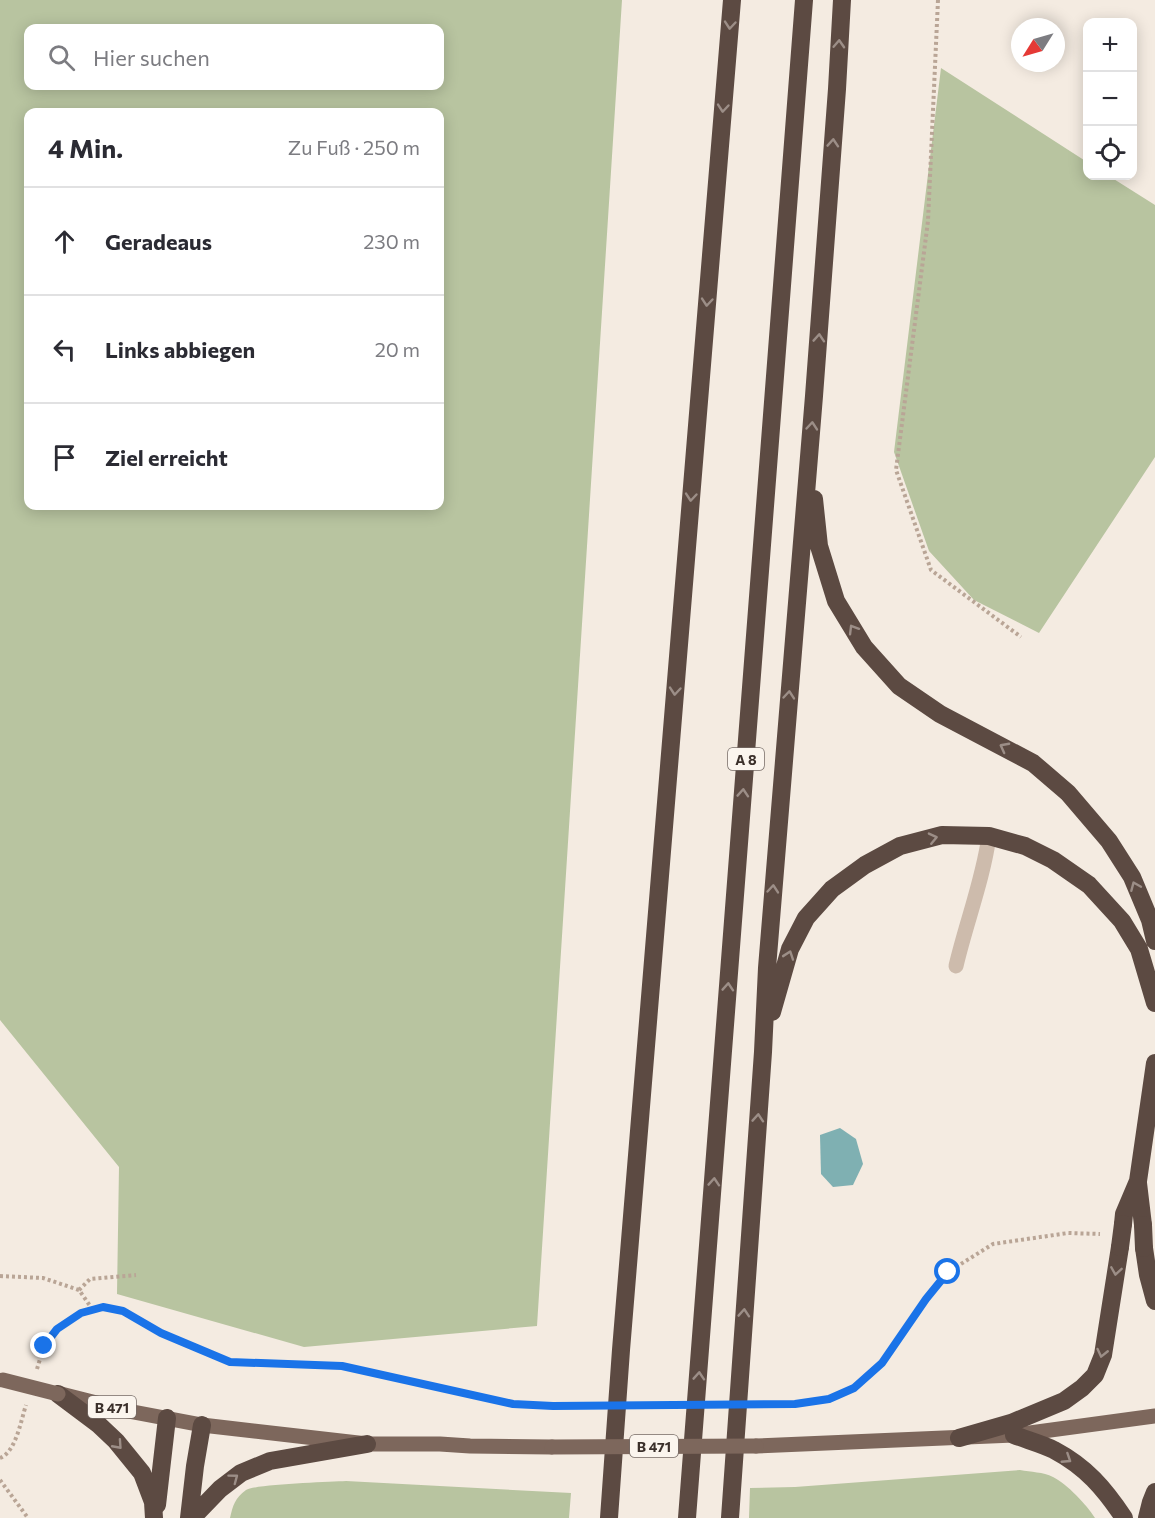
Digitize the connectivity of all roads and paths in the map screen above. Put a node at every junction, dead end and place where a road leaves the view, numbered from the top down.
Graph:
1 (732, 0) edge
2 (804, 0) edge
3 (842, 0) edge
4 (938, 0) edge
5 (809, 457) junction
6 (1021, 637) dead end
7 (989, 836) junction
8 (1155, 941) edge
9 (956, 966) dead end
10 (1155, 1003) edge
11 (763, 1052) junction
12 (1155, 1063) edge
13 (1138, 1181) junction
14 (1101, 1234) dead end
15 (136, 1275) dead end
16 (0, 1276) edge
17 (79, 1290) junction
18 (1155, 1301) edge
19 (93, 1310) junction
20 (34, 1377) dead end
21 (1, 1380) edge
22 (58, 1394) junction
23 (28, 1397) dead end
24 (1155, 1416) edge
25 (167, 1418) junction
26 (202, 1425) junction
27 (1014, 1435) junction
28 (959, 1438) junction
29 (367, 1444) junction
30 (0, 1458) edge
31 (0, 1480) edge
32 (1155, 1492) edge
33 (28, 1518) edge
34 (155, 1518) edge
35 (190, 1518) edge
36 (609, 1518) edge
37 (687, 1518) edge
38 (730, 1518) edge
39 (1124, 1518) edge
40 (1147, 1518) edge

1 -> 36 highway
37 -> 2 highway, A 8
5 -> 3 highway
4 - 6 path
8 -> 5 highway
11 -> 5 highway
7 - 9 lane
7 - 10 highway
11 -> 7 highway
38 -> 11 highway
12 - 13 highway
13 - 18 highway, bridge
13 -> 28 highway, bridge
14 - 19 path, bridge
15 - 17 path
16 - 17 path
17 - 19 path
19 - 20 path
21 - 22 main road, B 471, bridge
22 - 25 main road, B 471
22 -> 34 highway
23 - 30 path
24 - 27 main road, B 471
25 - 26 main road, B 471
25 - 34 highway
26 - 29 main road, B 471
26 - 35 highway
27 - 28 main road, B 471
27 -> 39 highway
28 - 29 main road, B 471, bridge
35 -> 29 highway
31 - 33 path
32 - 40 highway

